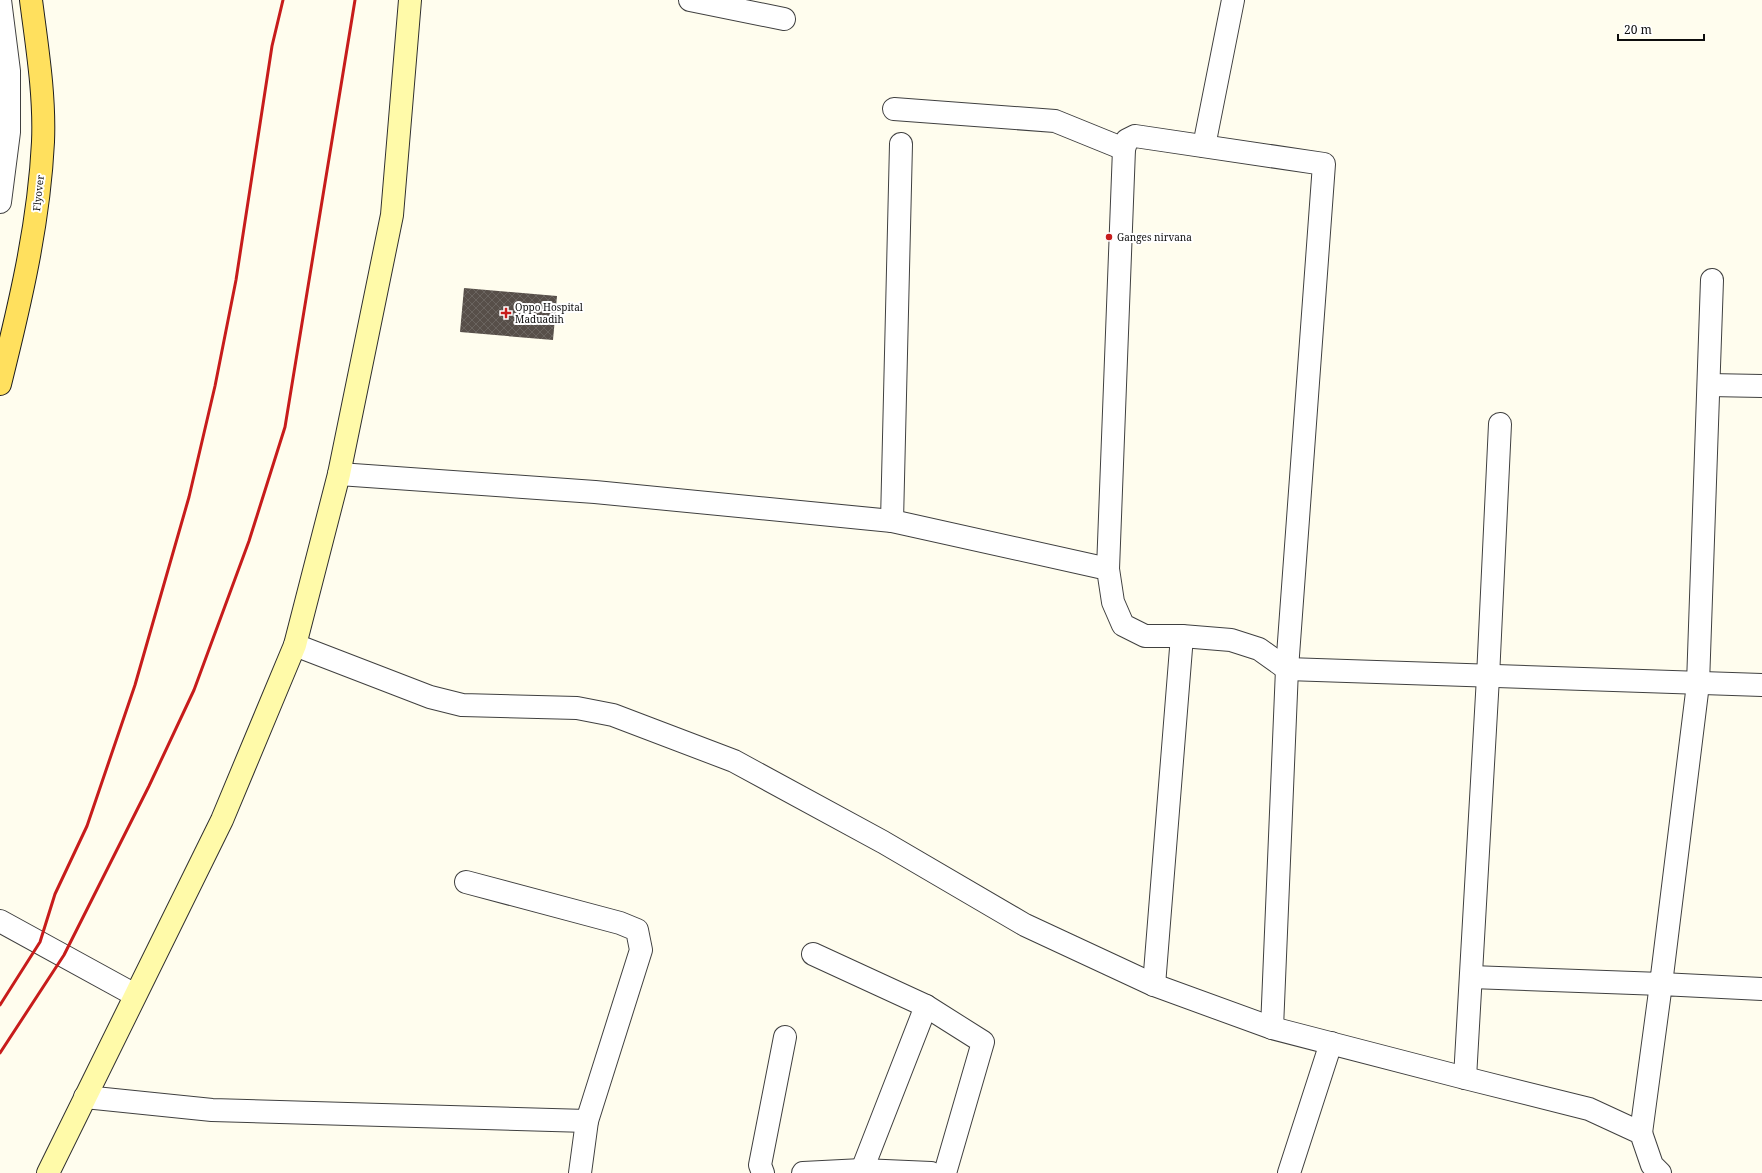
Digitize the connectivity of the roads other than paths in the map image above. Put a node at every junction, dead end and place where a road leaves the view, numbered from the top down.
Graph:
1 (0, 0) edge
2 (32, 0) edge
3 (410, 0) edge
4 (690, 0) edge
5 (1233, 0) edge
6 (784, 19) dead end
7 (894, 109) dead end
8 (901, 144) dead end
9 (1204, 146) junction
10 (1124, 149) junction
11 (0, 202) edge
12 (1712, 280) dead end
13 (0, 384) edge
14 (1708, 386) junction
15 (1762, 386) edge
16 (1500, 424) dead end
17 (339, 474) junction
18 (892, 521) junction
19 (1108, 569) junction
20 (1182, 636) junction
21 (295, 645) junction
22 (1287, 669) junction
23 (1488, 677) junction
24 (1698, 684) junction
25 (1762, 685) edge
26 (466, 882) dead end
27 (0, 921) edge
28 (813, 954) dead end
29 (1471, 977) junction
30 (1661, 984) junction
31 (1154, 985) junction
32 (1762, 990) edge
33 (135, 995) junction
34 (926, 1006) junction
35 (1272, 1028) junction
36 (785, 1037) dead end
37 (1331, 1042) junction
38 (1465, 1078) junction
39 (85, 1097) junction
40 (587, 1120) junction
41 (1641, 1133) junction
42 (862, 1170) junction
43 (48, 1173) edge
44 (580, 1173) edge
45 (763, 1173) edge
46 (803, 1173) edge
47 (931, 1173) edge
48 (945, 1173) edge
49 (1289, 1173) edge
50 (1660, 1173) edge

1 - 11 street
2 - 13 main road, Flyover
3 - 17 street
4 - 6 street
5 - 9 street
7 - 10 street
8 - 18 street
9 - 10 street
9 - 22 street
10 - 19 street
12 - 14 street
14 - 15 street
14 - 24 street
16 - 23 street
17 - 18 street
17 - 21 street
18 - 19 street
19 - 20 street
20 - 22 street
20 - 31 street
21 - 31 street
21 - 33 street
22 - 23 street
22 - 35 street
23 - 24 street
23 - 29 street
24 - 25 street
24 - 30 street
26 - 40 street
27 - 33 street
28 - 34 street
29 - 30 street
29 - 38 street
30 - 32 street
30 - 41 street
31 - 35 street
33 - 39 street
34 - 42 street
34 - 48 street
35 - 37 street
36 - 45 street
37 - 38 street
37 - 49 street
38 - 41 street
39 - 40 street
39 - 43 street
40 - 44 street
41 - 50 street
42 - 46 street
42 - 47 street

